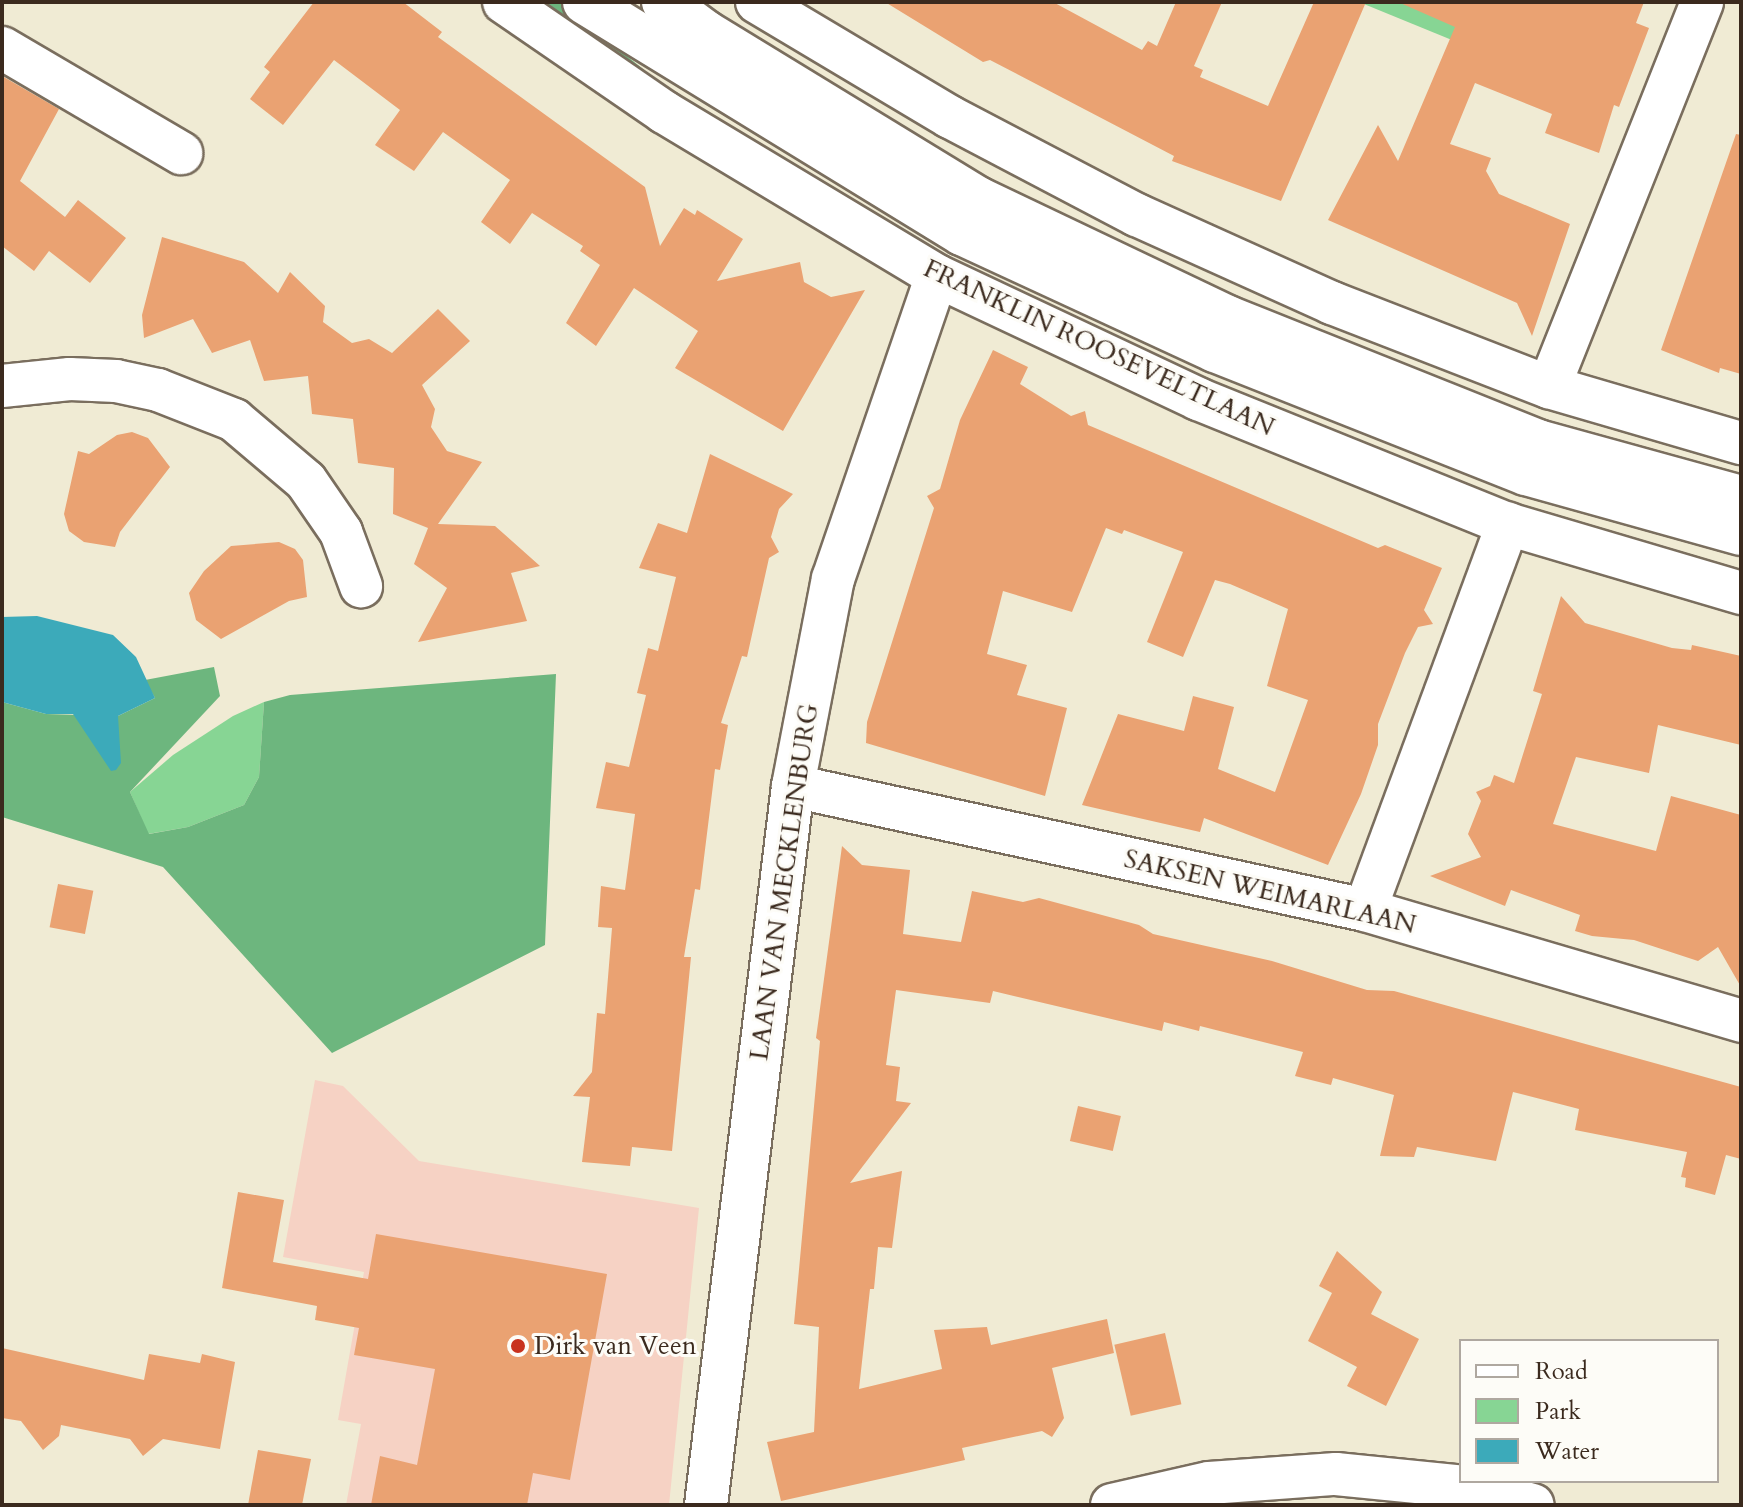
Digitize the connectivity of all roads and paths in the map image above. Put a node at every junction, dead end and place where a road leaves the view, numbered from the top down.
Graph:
1 (504, 2) edge
2 (585, 2) edge
3 (664, 2) edge
4 (757, 2) edge
5 (1702, 2) edge
6 (2, 48) edge
7 (181, 153) dead end
8 (937, 276) junction
9 (2, 386) edge
10 (1549, 387) junction
11 (1741, 443) edge
12 (1741, 498) edge
13 (1508, 524) junction
14 (1741, 533) edge
15 (361, 586) dead end
16 (1741, 593) edge
17 (793, 786) junction
18 (1365, 910) junction
19 (1741, 1021) edge
20 (1329, 1489) edge
21 (706, 1505) edge
22 (1112, 1505) edge
23 (1533, 1505) edge

1 - 8 street, FRANKLIN ROOSEVELTLAAN
2 - 14 main road, FRANKLIN ROOSEVELTLAAN
3 - 12 main road
4 - 10 street
5 - 10 street
6 - 7 street
8 - 13 street, FRANKLIN ROOSEVELTLAAN
8 - 17 street, LAAN VAN MECKLENBURG
9 - 15 street
10 - 11 street
13 - 16 street, FRANKLIN ROOSEVELTLAAN
13 - 18 street
17 - 18 street, SAKSEN WEIMARLAAN
17 - 21 street, LAAN VAN MECKLENBURG
18 - 19 street, SAKSEN WEIMARLAAN
20 - 22 street
20 - 23 street

